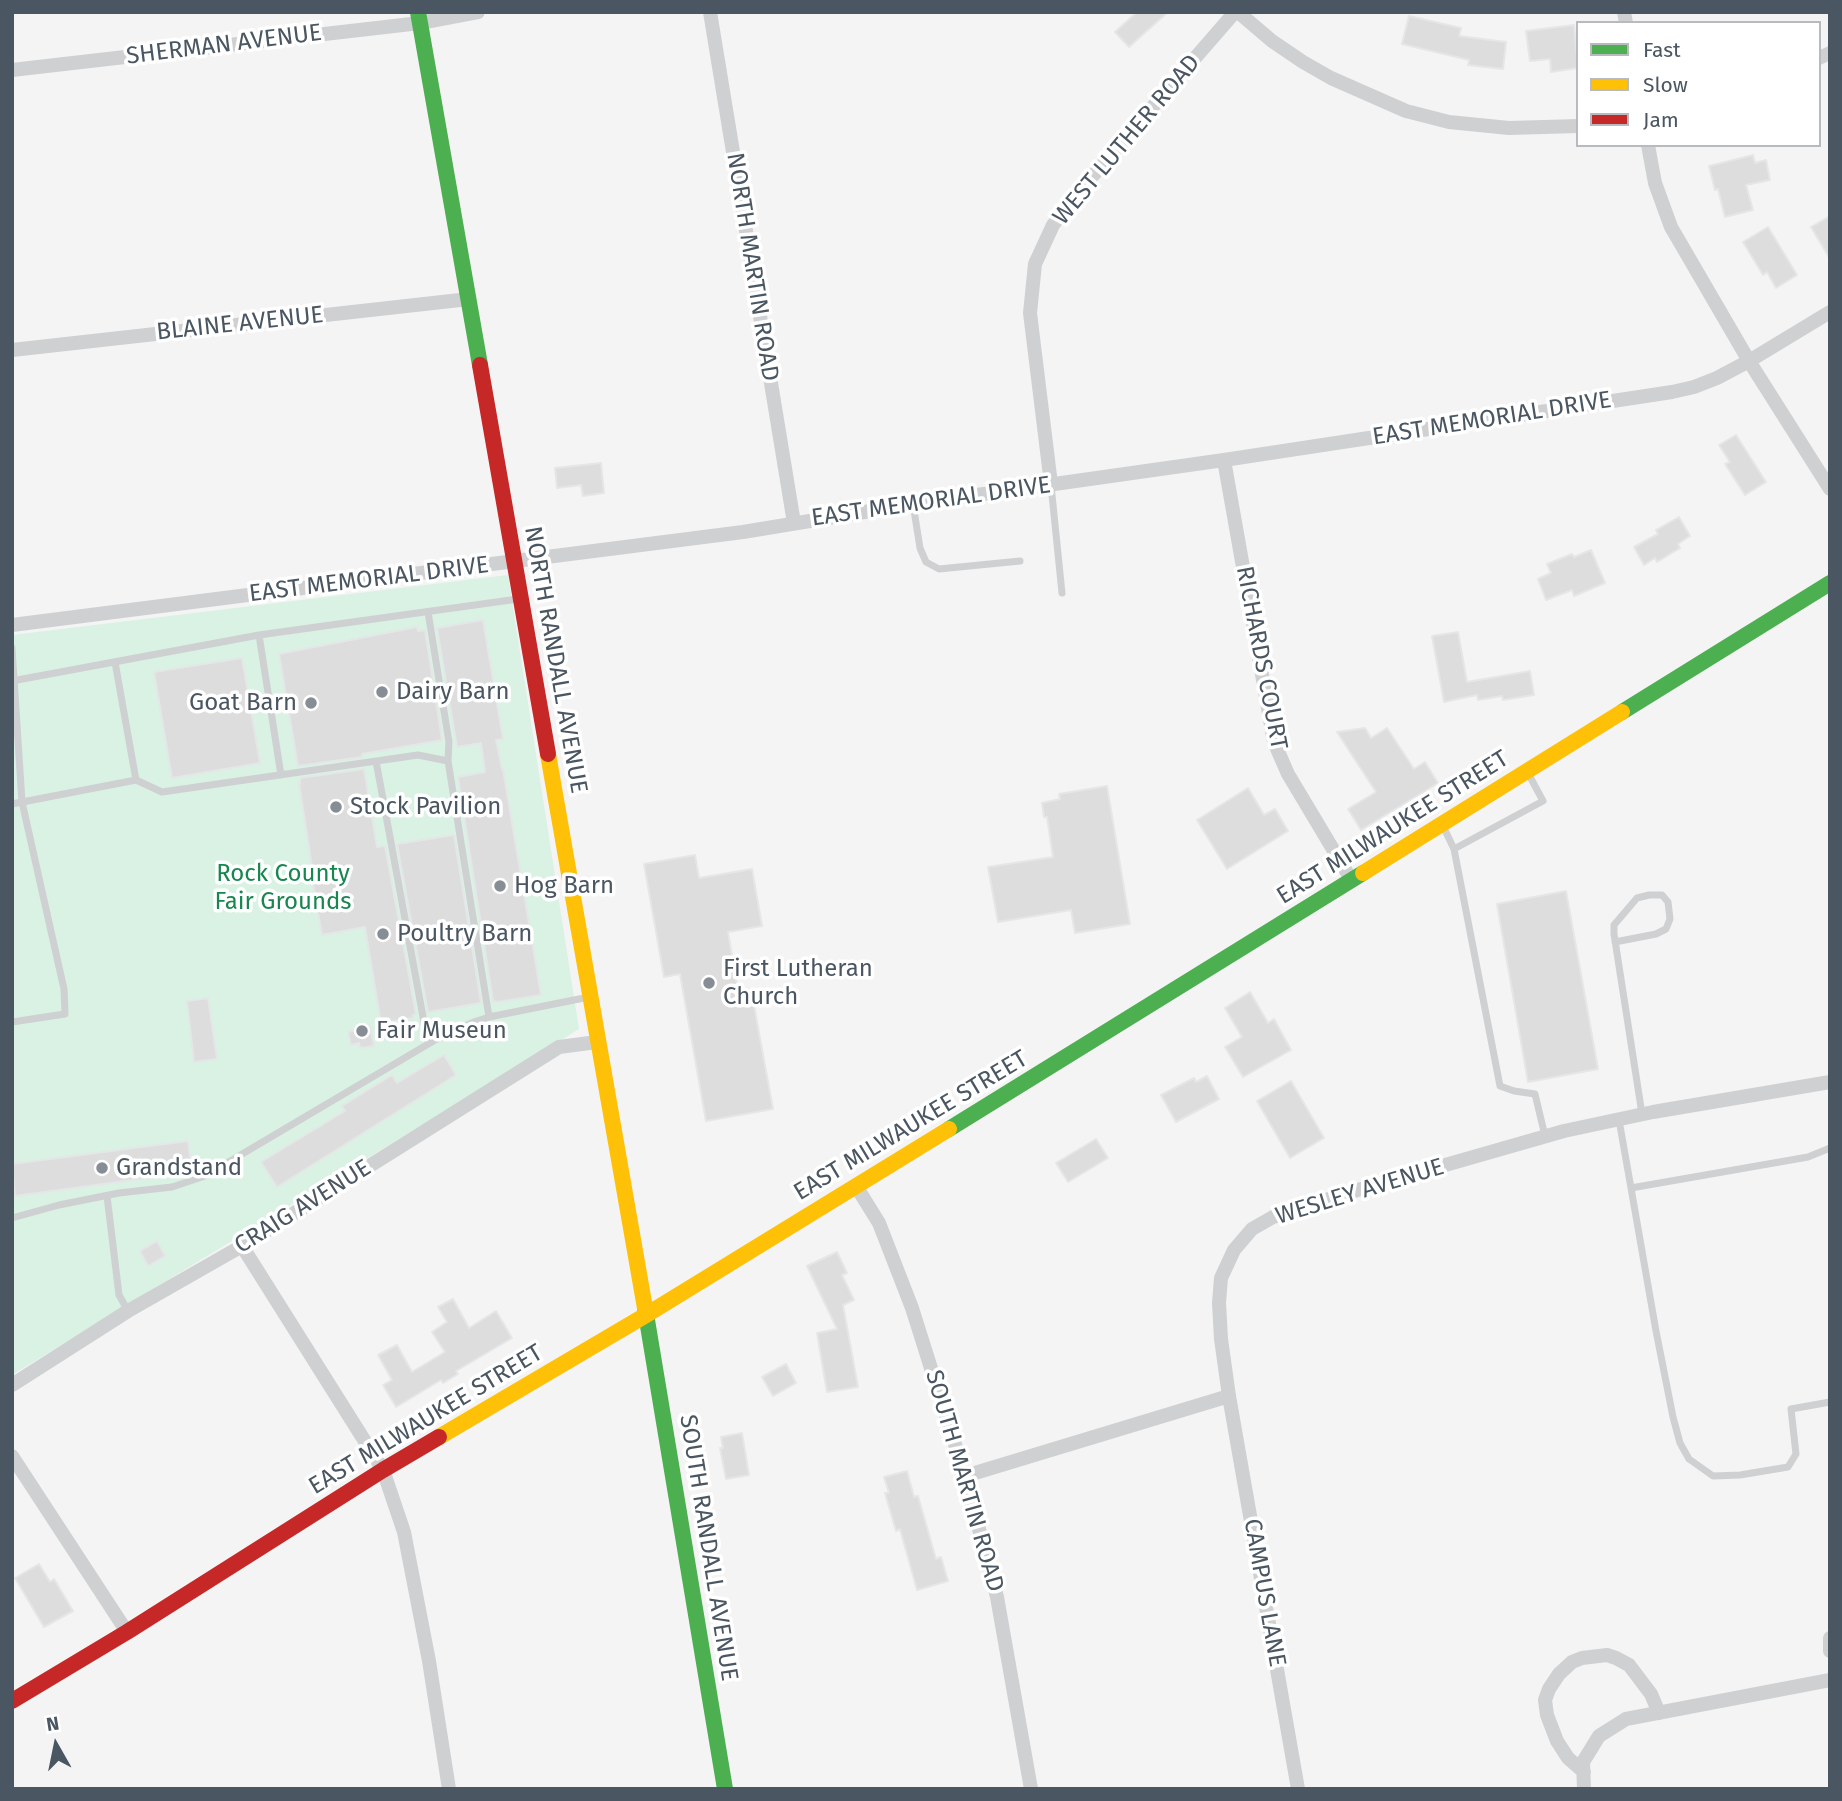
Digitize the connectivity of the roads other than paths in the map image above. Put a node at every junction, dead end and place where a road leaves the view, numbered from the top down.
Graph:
1 (478, 12) edge
2 (710, 12) edge
3 (1236, 12) edge
4 (419, 18) edge
5 (12, 70) edge
6 (1576, 126) edge
7 (1647, 147) edge
8 (468, 299) junction
9 (1830, 312) edge
10 (12, 350) edge
11 (1749, 361) junction
12 (1224, 460) junction
13 (1051, 484) junction
14 (1830, 488) edge
15 (913, 504) junction
16 (794, 523) junction
17 (516, 561) junction
18 (1020, 561) dead end
19 (1830, 583) edge
20 (1062, 593) dead end
21 (522, 598) junction
22 (428, 612) junction
23 (12, 625) edge
24 (259, 635) junction
25 (12, 648) edge
26 (115, 662) junction
27 (13, 680) edge
28 (376, 761) junction
29 (448, 761) junction
30 (1527, 771) junction
31 (281, 775) junction
32 (136, 780) junction
33 (22, 802) junction
34 (12, 804) edge
35 (1442, 825) junction
36 (1454, 849) junction
37 (1352, 881) junction
38 (1615, 942) junction
39 (589, 996) junction
40 (489, 1017) junction
41 (12, 1021) edge
42 (597, 1042) junction
43 (428, 1044) junction
44 (1830, 1082) edge
45 (1642, 1115) junction
46 (1619, 1119) junction
47 (1545, 1136) junction
48 (1830, 1148) edge
49 (856, 1186) junction
50 (1631, 1188) junction
51 (107, 1196) junction
52 (12, 1218) edge
53 (242, 1246) junction
54 (128, 1311) junction
55 (646, 1315) junction
56 (12, 1385) edge
57 (1229, 1396) junction
58 (1830, 1402) edge
59 (12, 1456) edge
60 (383, 1470) junction
61 (965, 1476) junction
62 (127, 1632) junction
63 (1830, 1638) edge
64 (1830, 1651) edge
65 (1830, 1680) edge
66 (12, 1701) edge
67 (1659, 1713) junction
68 (1584, 1772) junction
69 (449, 1789) edge
70 (725, 1789) edge
71 (1031, 1789) edge
72 (1298, 1789) edge
73 (1584, 1789) edge

1 - 4 street, SHERMAN AVENUE
2 - 16 street, NORTH MARTIN ROAD
3 - 6 street
3 - 13 street, WEST LUTHER ROAD
4 - 5 street, SHERMAN AVENUE
4 - 8 main road, NORTH RANDALL AVENUE
7 - 11 street
8 - 10 street, BLAINE AVENUE
8 - 17 main road, NORTH RANDALL AVENUE
9 - 11 street, EAST MEMORIAL DRIVE
11 - 12 street, EAST MEMORIAL DRIVE
11 - 14 street
12 - 13 street, EAST MEMORIAL DRIVE
12 - 37 street, RICHARDS COURT
13 - 15 street, EAST MEMORIAL DRIVE
13 - 20 lane
15 - 16 street, EAST MEMORIAL DRIVE
15 - 18 lane
16 - 17 street, EAST MEMORIAL DRIVE
17 - 21 main road, NORTH RANDALL AVENUE
17 - 23 street, EAST MEMORIAL DRIVE
19 - 30 main road, EAST MILWAUKEE STREET
21 - 22 lane
21 - 39 main road, NORTH RANDALL AVENUE
22 - 24 lane
22 - 29 lane
24 - 26 lane
24 - 31 lane
25 - 27 lane
26 - 27 lane
26 - 32 lane
27 - 33 lane
28 - 29 lane
28 - 31 lane
28 - 43 lane
29 - 40 lane
30 - 35 main road, EAST MILWAUKEE STREET
30 - 36 lane
31 - 32 lane
32 - 33 lane
33 - 34 lane
33 - 41 lane
35 - 36 lane
35 - 37 main road, EAST MILWAUKEE STREET
36 - 47 lane
37 - 49 main road, EAST MILWAUKEE STREET
38 - 38 lane
38 - 45 lane
39 - 40 lane
39 - 42 main road, NORTH RANDALL AVENUE
40 - 43 lane
42 - 53 street, CRAIG AVENUE
42 - 55 main road, NORTH RANDALL AVENUE
43 - 51 lane
44 - 45 street, WESLEY AVENUE
45 - 46 street, WESLEY AVENUE
46 - 47 street, WESLEY AVENUE
46 - 50 lane
47 - 57 street, WESLEY AVENUE
48 - 50 lane
49 - 55 main road, EAST MILWAUKEE STREET
49 - 61 street, SOUTH MARTIN ROAD
50 - 58 lane
51 - 52 lane
51 - 54 lane
53 - 54 street, CRAIG AVENUE
53 - 60 street
54 - 56 street, CRAIG AVENUE
55 - 60 main road, EAST MILWAUKEE STREET
55 - 70 main road, SOUTH RANDALL AVENUE
57 - 61 street
57 - 72 street, CAMPUS LANE
59 - 62 street
60 - 62 main road, EAST MILWAUKEE STREET
60 - 69 street
61 - 71 street, SOUTH MARTIN ROAD
62 - 66 main road, EAST MILWAUKEE STREET
63 - 64 street
65 - 67 street
67 - 68 street
67 - 68 street
68 - 73 street

